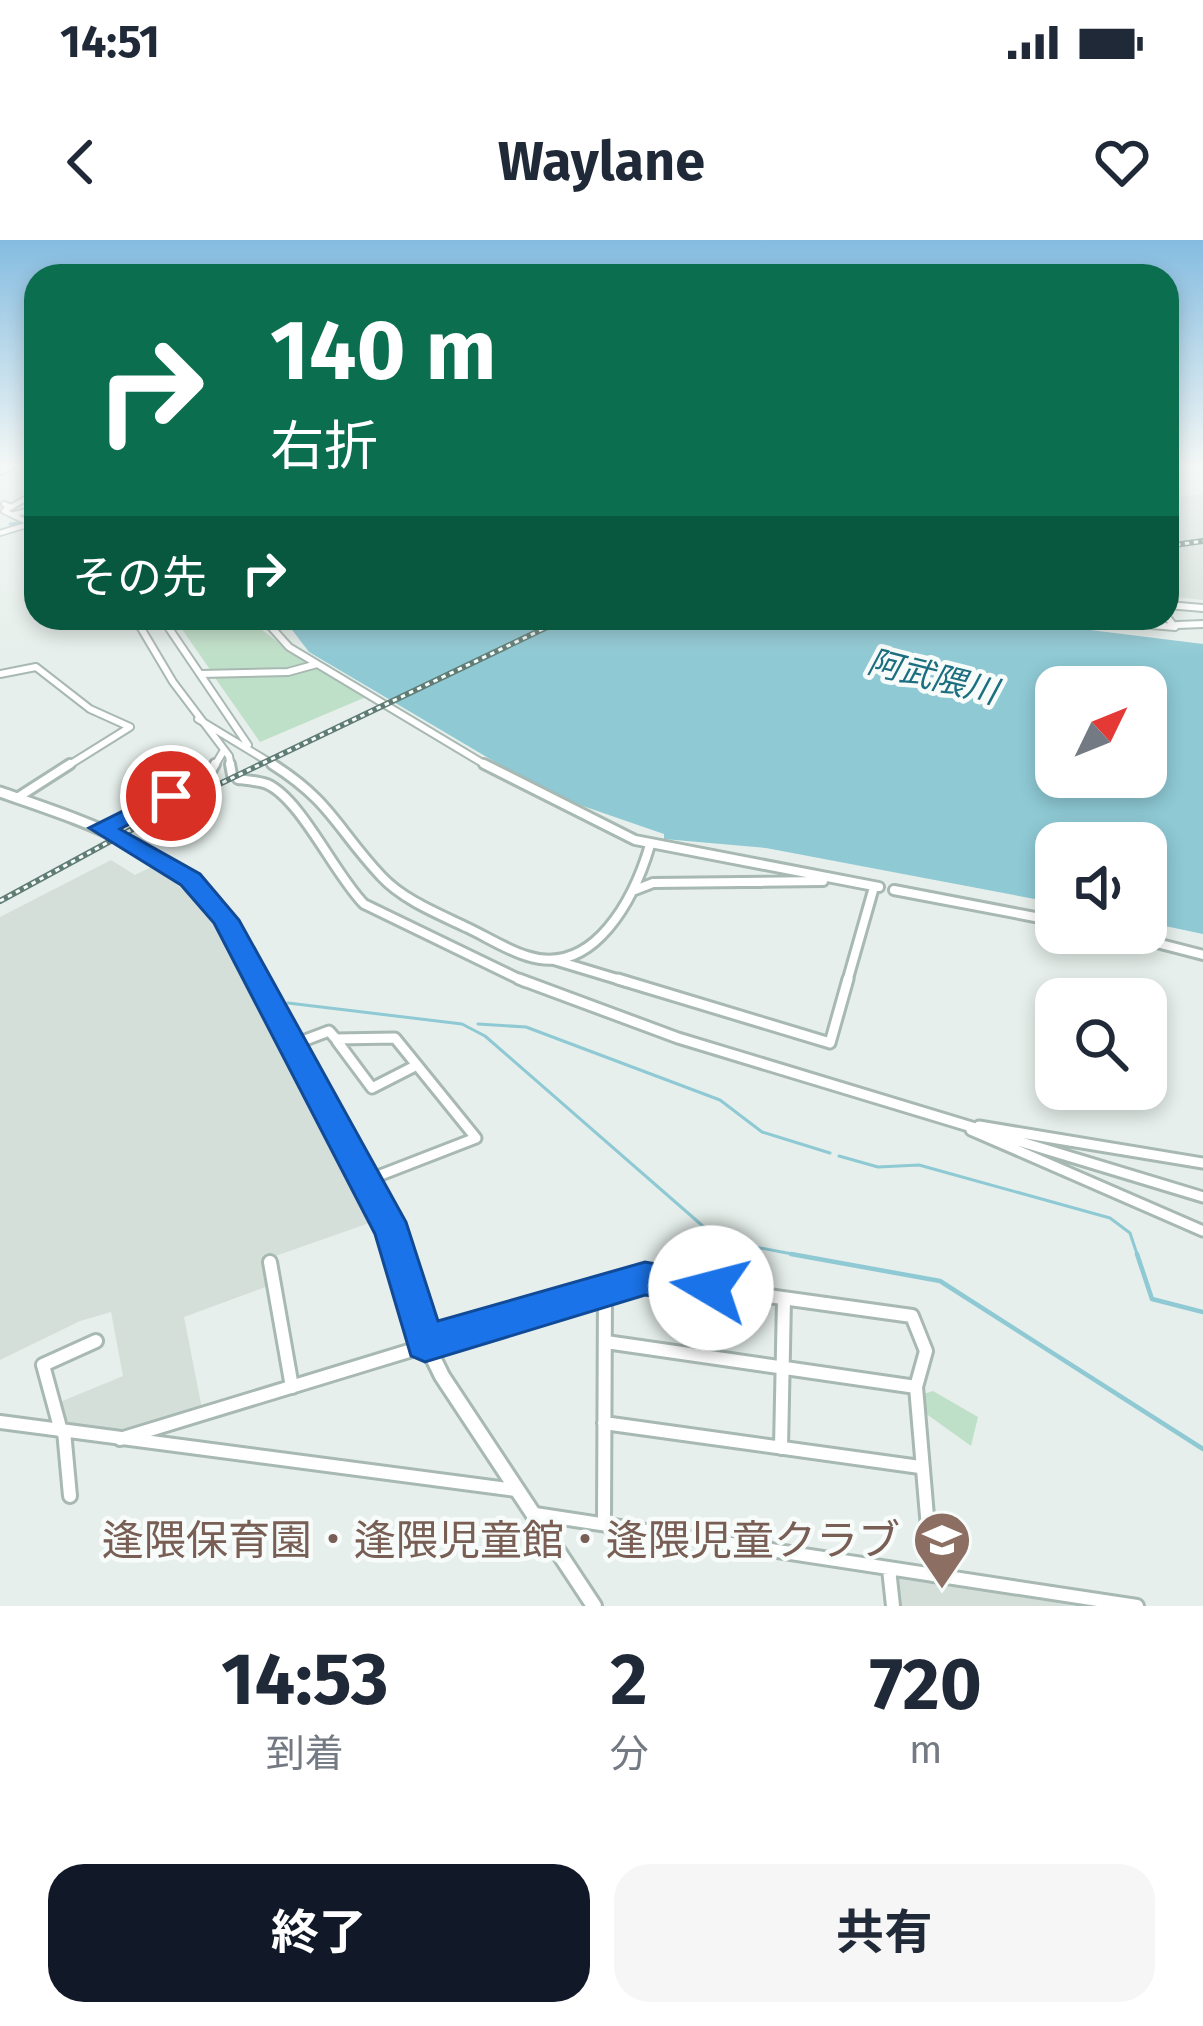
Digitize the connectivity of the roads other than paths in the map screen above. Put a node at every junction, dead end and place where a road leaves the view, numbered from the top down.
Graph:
1 (142, 630) edge
2 (170, 630) edge
3 (274, 630) edge
4 (317, 664) junction
5 (0, 674) edge
6 (200, 674) junction
7 (198, 719) junction
8 (248, 746) junction
9 (224, 750) junction
10 (0, 792) edge
11 (17, 798) junction
12 (101, 828) junction
13 (650, 845) junction
14 (836, 880) junction
15 (894, 890) dead end
16 (633, 892) junction
17 (1035, 917) edge
18 (1167, 944) edge
19 (1203, 952) edge
20 (553, 959) junction
21 (336, 1040) junction
22 (290, 1046) junction
23 (417, 1065) junction
24 (959, 1123) junction
25 (1203, 1163) edge
26 (365, 1182) junction
27 (1203, 1198) edge
28 (1203, 1232) edge
29 (723, 1246) dead end
30 (270, 1262) dead end
31 (745, 1267) dead end
32 (645, 1279) junction
33 (605, 1289) junction
34 (745, 1293) junction
35 (784, 1299) junction
36 (96, 1341) dead end
37 (606, 1342) junction
38 (425, 1343) junction
39 (782, 1368) junction
40 (916, 1387) junction
41 (292, 1388) junction
42 (0, 1422) edge
43 (604, 1423) junction
44 (63, 1431) junction
45 (120, 1439) junction
46 (781, 1448) junction
47 (920, 1467) junction
48 (518, 1490) junction
49 (70, 1496) dead end
50 (533, 1514) junction
51 (604, 1521) junction
52 (889, 1569) junction
53 (932, 1575) junction
54 (594, 1606) edge
55 (893, 1606) edge
56 (1137, 1606) edge

1 - 7 street
2 - 6 street
3 - 4 street
4 - 6 street
4 - 13 street
5 - 11 street
6 - 8 street
7 - 8 street
7 - 9 street
8 - 20 street
9 - 12 street
9 - 24 street
10 - 11 street
11 - 12 street
12 - 22 street
13 - 14 street
13 - 16 street
14 - 16 street
14 - 20 street
15 - 17 street
16 - 20 street
18 - 19 street
21 - 22 street
21 - 23 street
21 - 23 street
22 - 26 street
23 - 26 street
24 - 25 street
24 - 27 street
24 - 28 street
26 - 38 street
29 - 32 street
30 - 41 street
31 - 34 street
32 - 33 street
32 - 34 street
33 - 37 street
33 - 38 street
34 - 35 street
35 - 39 street
35 - 40 street
36 - 44 street
37 - 39 street
37 - 43 street
38 - 41 street
38 - 48 street
39 - 40 street
39 - 46 street
40 - 47 street
41 - 45 street
42 - 44 street
43 - 46 street
43 - 51 street
44 - 45 street
44 - 49 street
45 - 48 street
46 - 47 street
47 - 53 street
48 - 50 street
50 - 51 street
50 - 54 street
51 - 52 street
52 - 53 street
52 - 55 street
53 - 56 street

